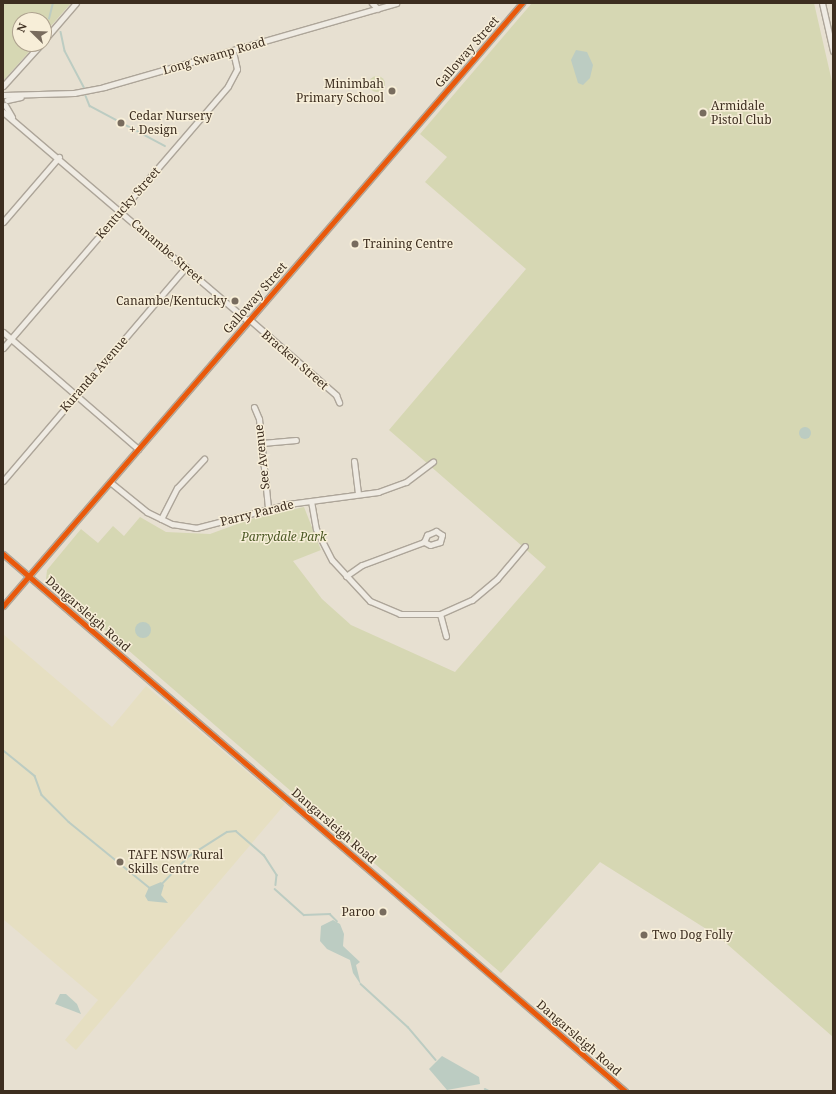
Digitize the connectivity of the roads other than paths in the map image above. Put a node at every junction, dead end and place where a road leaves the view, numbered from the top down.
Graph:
1 (76, 3) edge
2 (372, 3) edge
3 (396, 3) edge
4 (522, 3) edge
5 (822, 3) edge
6 (378, 8) junction
7 (52, 31) edge
8 (833, 51) edge
9 (34, 52) edge
10 (233, 52) junction
11 (9, 81) junction
12 (3, 86) edge
13 (3, 93) edge
14 (29, 95) junction
15 (5, 104) edge
16 (3, 112) edge
17 (14, 120) junction
18 (59, 157) junction
19 (120, 211) junction
20 (3, 222) edge
21 (186, 267) junction
22 (249, 320) junction
23 (3, 332) edge
24 (11, 339) junction
25 (3, 348) edge
26 (76, 395) junction
27 (339, 402) dead end
28 (254, 408) dead end
29 (296, 440) dead end
30 (262, 443) junction
31 (138, 448) junction
32 (204, 459) dead end
33 (354, 460) dead end
34 (433, 462) dead end
35 (3, 481) edge
36 (110, 482) junction
37 (358, 494) junction
38 (311, 501) junction
39 (268, 508) junction
40 (161, 519) junction
41 (424, 542) dead end
42 (526, 546) dead end
43 (3, 554) edge
44 (28, 576) junction
45 (346, 576) junction
46 (3, 606) edge
47 (440, 614) junction
48 (446, 636) dead end
49 (625, 1091) edge

1 - 7 street
2 - 6 street
3 - 6 street, Long Swamp Road
4 - 22 street, Galloway Street
5 - 8 street
6 - 10 street, Long Swamp Road
9 - 11 street
10 - 14 street, Long Swamp Road
10 - 19 street, Kentucky Street
11 - 12 street
11 - 13 street
13 - 14 street, Long Swamp Road
13 - 15 street, Canambe Street
14 - 15 street, Long Swamp Road
15 - 17 street, Canambe Street
16 - 17 street, Canambe Street
17 - 18 street, Canambe Street
18 - 19 street, Canambe Street
18 - 20 street
19 - 21 street, Canambe Street
19 - 24 street, Kentucky Street
21 - 22 street, Canambe Street
21 - 26 street, Kuranda Avenue
22 - 27 street, Bracken Street
22 - 31 street, Galloway Street
23 - 24 street
24 - 25 street, Kentucky Street
24 - 26 street
26 - 31 street
26 - 35 street, Kuranda Avenue
28 - 30 street, See Avenue
29 - 30 street
30 - 39 street, See Avenue
31 - 36 street, Galloway Street
32 - 40 street
33 - 37 street
34 - 37 street, Parry Parade
36 - 40 street, Parry Parade
36 - 44 street, Galloway Street
37 - 38 street, Parry Parade
38 - 39 street, Parry Parade
38 - 45 street
39 - 40 street, Parry Parade
41 - 45 street
42 - 47 street
43 - 44 street, Dangarsleigh Road
44 - 46 street, Galloway Street
44 - 49 street, Dangarsleigh Road
45 - 47 street
47 - 48 street

